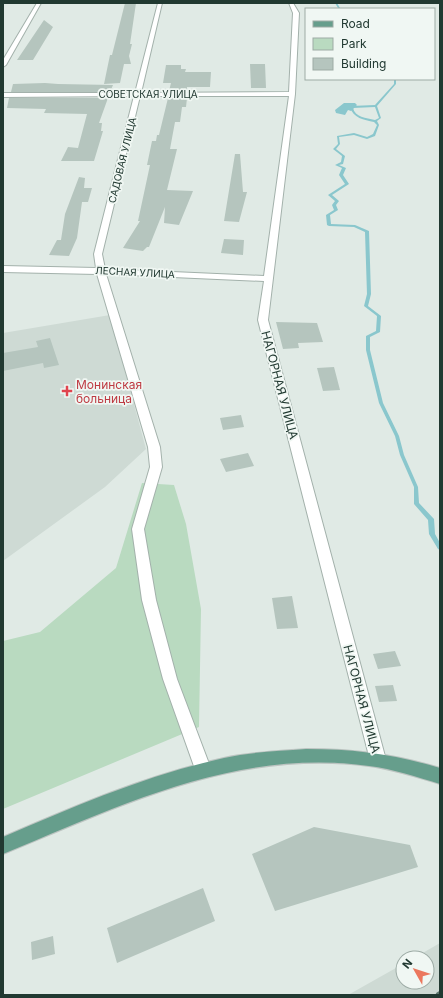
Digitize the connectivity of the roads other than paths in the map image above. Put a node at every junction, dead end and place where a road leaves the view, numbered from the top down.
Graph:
1 (39, 3) edge
2 (160, 3) edge
3 (291, 3) edge
4 (3, 65) edge
5 (139, 94) junction
6 (292, 94) junction
7 (3, 95) edge
8 (3, 269) edge
9 (101, 271) junction
10 (268, 279) junction
11 (378, 760) junction
12 (203, 769) junction
13 (440, 776) edge
14 (3, 846) edge

1 - 4 street
2 - 5 street, САДОВАЯ УЛИЦА
3 - 6 street, НАГОРНАЯ УЛИЦА
5 - 6 street, СОВЕТСКАЯ УЛИЦА
5 - 7 street, СОВЕТСКАЯ УЛИЦА
5 - 9 street, САДОВАЯ УЛИЦА
6 - 10 street, НАГОРНАЯ УЛИЦА
8 - 9 street, ЛЕСНАЯ УЛИЦА
9 - 10 street, ЛЕСНАЯ УЛИЦА
9 - 12 street, САДОВАЯ УЛИЦА
10 - 11 street, НАГОРНАЯ УЛИЦА
11 - 12 main road
11 - 13 main road
12 - 14 main road

